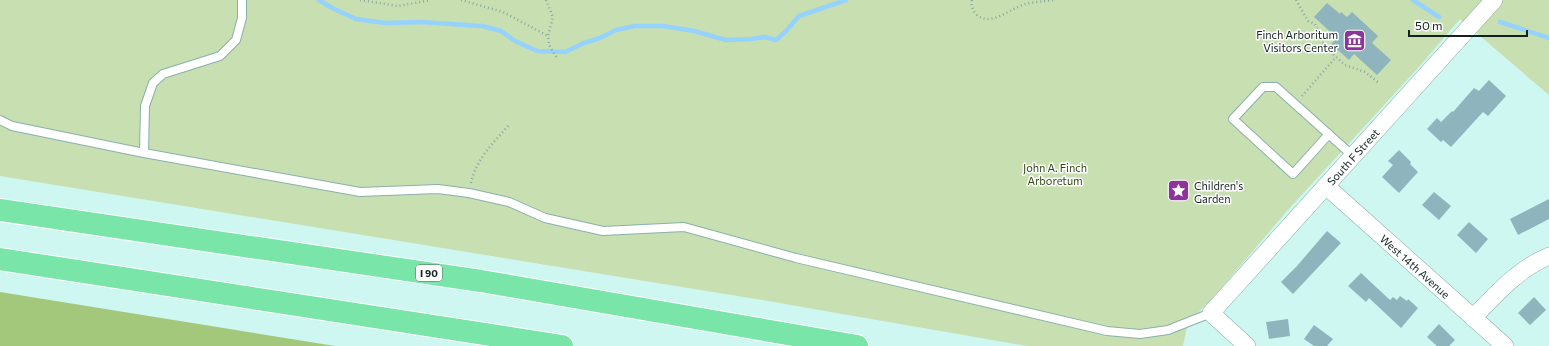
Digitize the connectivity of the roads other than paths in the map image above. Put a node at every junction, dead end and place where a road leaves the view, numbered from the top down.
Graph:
1 (242, 0) edge
2 (1494, 0) edge
3 (0, 120) edge
4 (1329, 134) junction
5 (144, 153) junction
6 (1353, 156) junction
7 (1326, 186) junction
8 (0, 210) edge
9 (1549, 256) edge
10 (0, 259) edge
11 (1212, 313) junction
12 (1473, 318) junction
13 (562, 346) edge
14 (856, 346) edge
15 (1247, 346) edge
16 (1505, 346) edge

1 - 5 lane
2 - 6 street, South F Street
3 - 5 lane
4 - 4 lane
4 - 6 lane
5 - 11 lane
6 - 7 street, South F Street
7 - 11 street, South F Street
7 - 12 street, West 14th Avenue
8 - 14 highway, I 90
9 - 12 street
10 - 13 highway
11 - 15 street
12 - 16 street, West 14th Avenue

